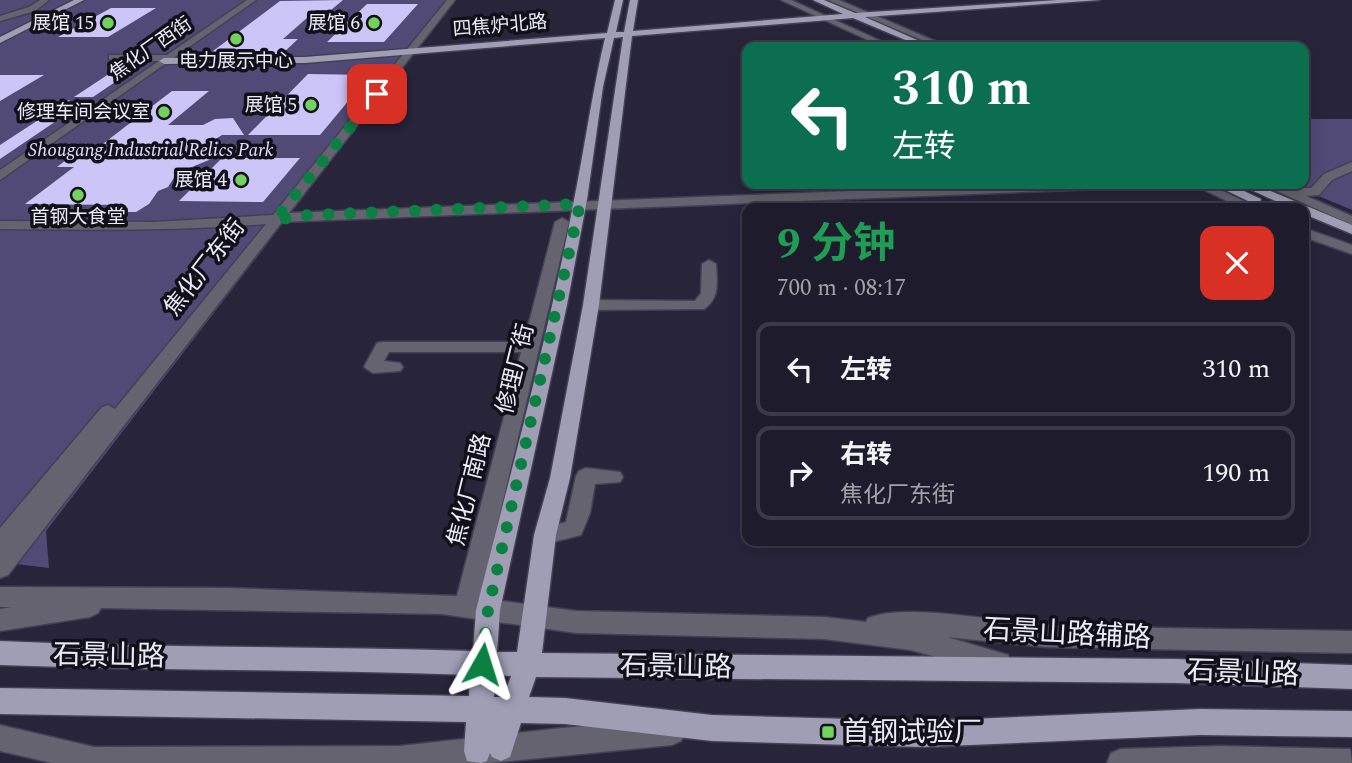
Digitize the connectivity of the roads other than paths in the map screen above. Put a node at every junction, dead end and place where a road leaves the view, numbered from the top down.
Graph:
1 (45, 0) edge
2 (64, 0) edge
3 (80, 0) edge
4 (252, 0) edge
5 (445, 0) edge
6 (452, 0) edge
7 (619, 0) edge
8 (634, 0) edge
9 (785, 0) edge
10 (801, 0) edge
11 (817, 0) edge
12 (832, 0) edge
13 (1055, 0) edge
14 (1096, 0) edge
15 (816, 13) junction
16 (846, 14) junction
17 (0, 19) edge
18 (0, 31) edge
19 (622, 32) junction
20 (0, 40) edge
21 (883, 42) edge
22 (900, 42) edge
23 (916, 42) edge
24 (929, 42) edge
25 (410, 50) junction
26 (112, 57) dead end
27 (168, 58) junction
28 (1352, 166) edge
29 (0, 176) edge
30 (987, 189) edge
31 (1209, 189) edge
32 (1231, 189) edge
33 (1256, 189) edge
34 (1278, 189) edge
35 (1290, 194) junction
36 (604, 203) junction
37 (1240, 203) edge
38 (1264, 203) edge
39 (1289, 203) edge
40 (580, 204) junction
41 (1309, 212) edge
42 (271, 220) junction
43 (1352, 221) edge
44 (562, 222) dead end
45 (1309, 222) edge
46 (0, 225) edge
47 (1352, 230) edge
48 (1309, 234) edge
49 (1352, 240) edge
50 (1352, 250) edge
51 (709, 264) dead end
52 (591, 306) junction
53 (532, 347) junction
54 (394, 367) dead end
55 (613, 477) dead end
56 (545, 535) junction
57 (0, 543) edge
58 (0, 568) edge
59 (0, 597) edge
60 (226, 598) junction
61 (477, 608) junction
62 (536, 616) junction
63 (0, 620) edge
64 (824, 628) junction
65 (1352, 642) edge
66 (0, 653) edge
67 (482, 664) junction
68 (528, 665) junction
69 (1028, 671) junction
70 (1352, 677) edge
71 (0, 701) edge
72 (479, 709) junction
73 (511, 710) junction
74 (1352, 724) edge
75 (712, 729) junction
76 (0, 738) edge
77 (489, 750) junction
78 (99, 760) junction
79 (400, 760) junction
80 (68, 763) edge
81 (442, 763) edge
82 (1121, 763) edge
83 (1350, 763) edge

1 - 17 street
2 - 18 main road
3 - 20 main road
4 - 27 street, 焦化厂西街
5 - 25 street, 焦化厂东街
6 - 25 street, 焦化厂东街
7 - 19 main road, 修理厂街
8 - 19 main road, 修理厂街
9 - 15 street
10 - 16 main road
11 - 16 main road
12 - 16 street
13 - 16 main road
14 - 16 main road
15 - 16 main road, 四焦炉北路
15 - 19 main road, 四焦炉北路
16 - 19 main road, 四焦炉北路
16 - 21 street
16 - 22 main road
16 - 23 main road
16 - 24 street
19 - 25 main road, 四焦炉北路
19 - 36 main road, 修理厂街
19 - 40 main road, 修理厂街
25 - 27 main road, 四焦炉北路
25 - 42 street, 焦化厂东街
26 - 27 street
27 - 29 street, 焦化厂西街
28 - 35 street
30 - 36 street
31 - 37 street
32 - 38 main road
33 - 39 main road
34 - 35 street
35 - 43 street
36 - 40 street
36 - 52 main road, 修理厂街
40 - 42 street
40 - 61 main road, 修理厂街
41 - 47 main road
42 - 46 street
42 - 57 street, 焦化厂东街
42 - 58 street, 焦化厂东街
44 - 53 street, 焦化厂南路
45 - 49 main road
48 - 50 street
51 - 52 street
52 - 56 main road, 修理厂街
53 - 54 street
53 - 61 street, 焦化厂南路
55 - 56 street
56 - 62 main road
59 - 60 street
60 - 61 street
60 - 63 street
61 - 62 street
61 - 67 main road, 修理厂街
62 - 64 street
62 - 68 main road
64 - 65 street, 石景山路辅路
64 - 69 street
66 - 67 main road, 石景山路
67 - 68 main road, 石景山路
67 - 72 main road, 修理厂街
68 - 69 main road, 石景山路
68 - 73 main road
69 - 70 main road, 石景山路
71 - 72 main road, 石景山路
72 - 73 main road, 石景山路
72 - 77 main road, 修理厂街
73 - 75 main road, 石景山路
73 - 77 main road
74 - 75 main road, 石景山路
75 - 77 street, 石景山路
76 - 78 street
77 - 79 street, 石景山路
78 - 79 street, 石景山路
78 - 80 street, 石景山路
79 - 81 street
82 - 83 street

